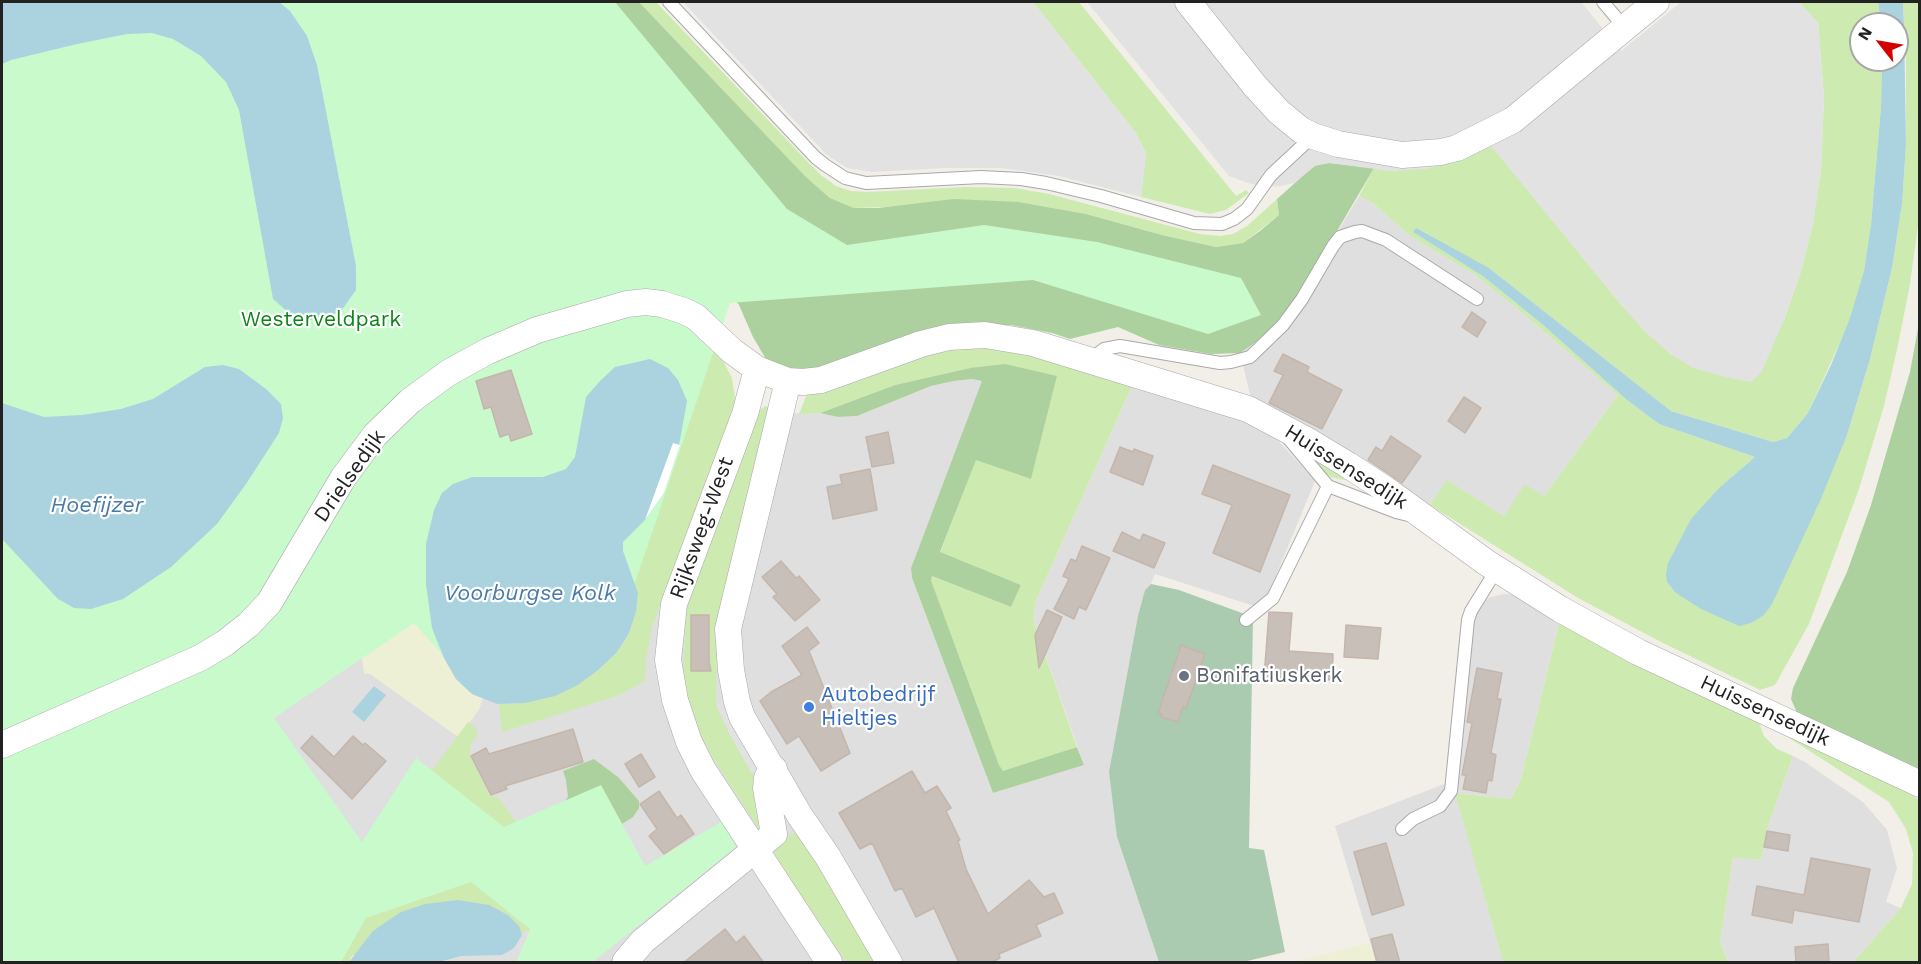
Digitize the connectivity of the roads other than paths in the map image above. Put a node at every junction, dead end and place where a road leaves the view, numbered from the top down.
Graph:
1 (669, 2) edge
2 (1188, 2) edge
3 (1603, 2) edge
4 (1656, 2) edge
5 (1624, 27) junction
6 (1313, 136) junction
7 (1477, 298) dead end
8 (732, 351) joint
9 (1091, 359) junction
10 (757, 369) junction
11 (788, 381) junction
12 (1274, 422) junction
13 (1328, 486) junction
14 (1426, 519) junction
15 (1497, 568) junction
16 (1246, 620) dead end
17 (2, 745) edge
18 (774, 770) junction
19 (1920, 784) edge
20 (800, 816) junction
21 (1402, 829) dead end
22 (765, 841) junction
23 (625, 963) edge
24 (829, 963) edge
25 (889, 963) edge

1 - 6 lane
2 - 6 street
3 - 5 lane
4 - 5 street
5 - 6 street
7 - 9 lane
8 - 10 street, Huissensedijk
8 - 17 street, Drielsedijk
9 - 11 street, Huissensedijk
9 - 12 street, Huissensedijk
10 - 11 street, Huissensedijk
10 - 22 street, Rijksweg-West
11 - 18 street, Rijksweg-West
12 - 13 lane
12 - 14 street, Huissensedijk
13 - 14 lane
13 - 16 lane
14 - 15 street, Huissensedijk
15 - 19 street, Huissensedijk
15 - 21 lane
18 - 20 street, Rijksweg-West
18 - 22 street, Rijksweg-West
20 - 22 street
20 - 25 street, Rijksweg-West
22 - 23 street
22 - 24 street, Rijksweg-West

